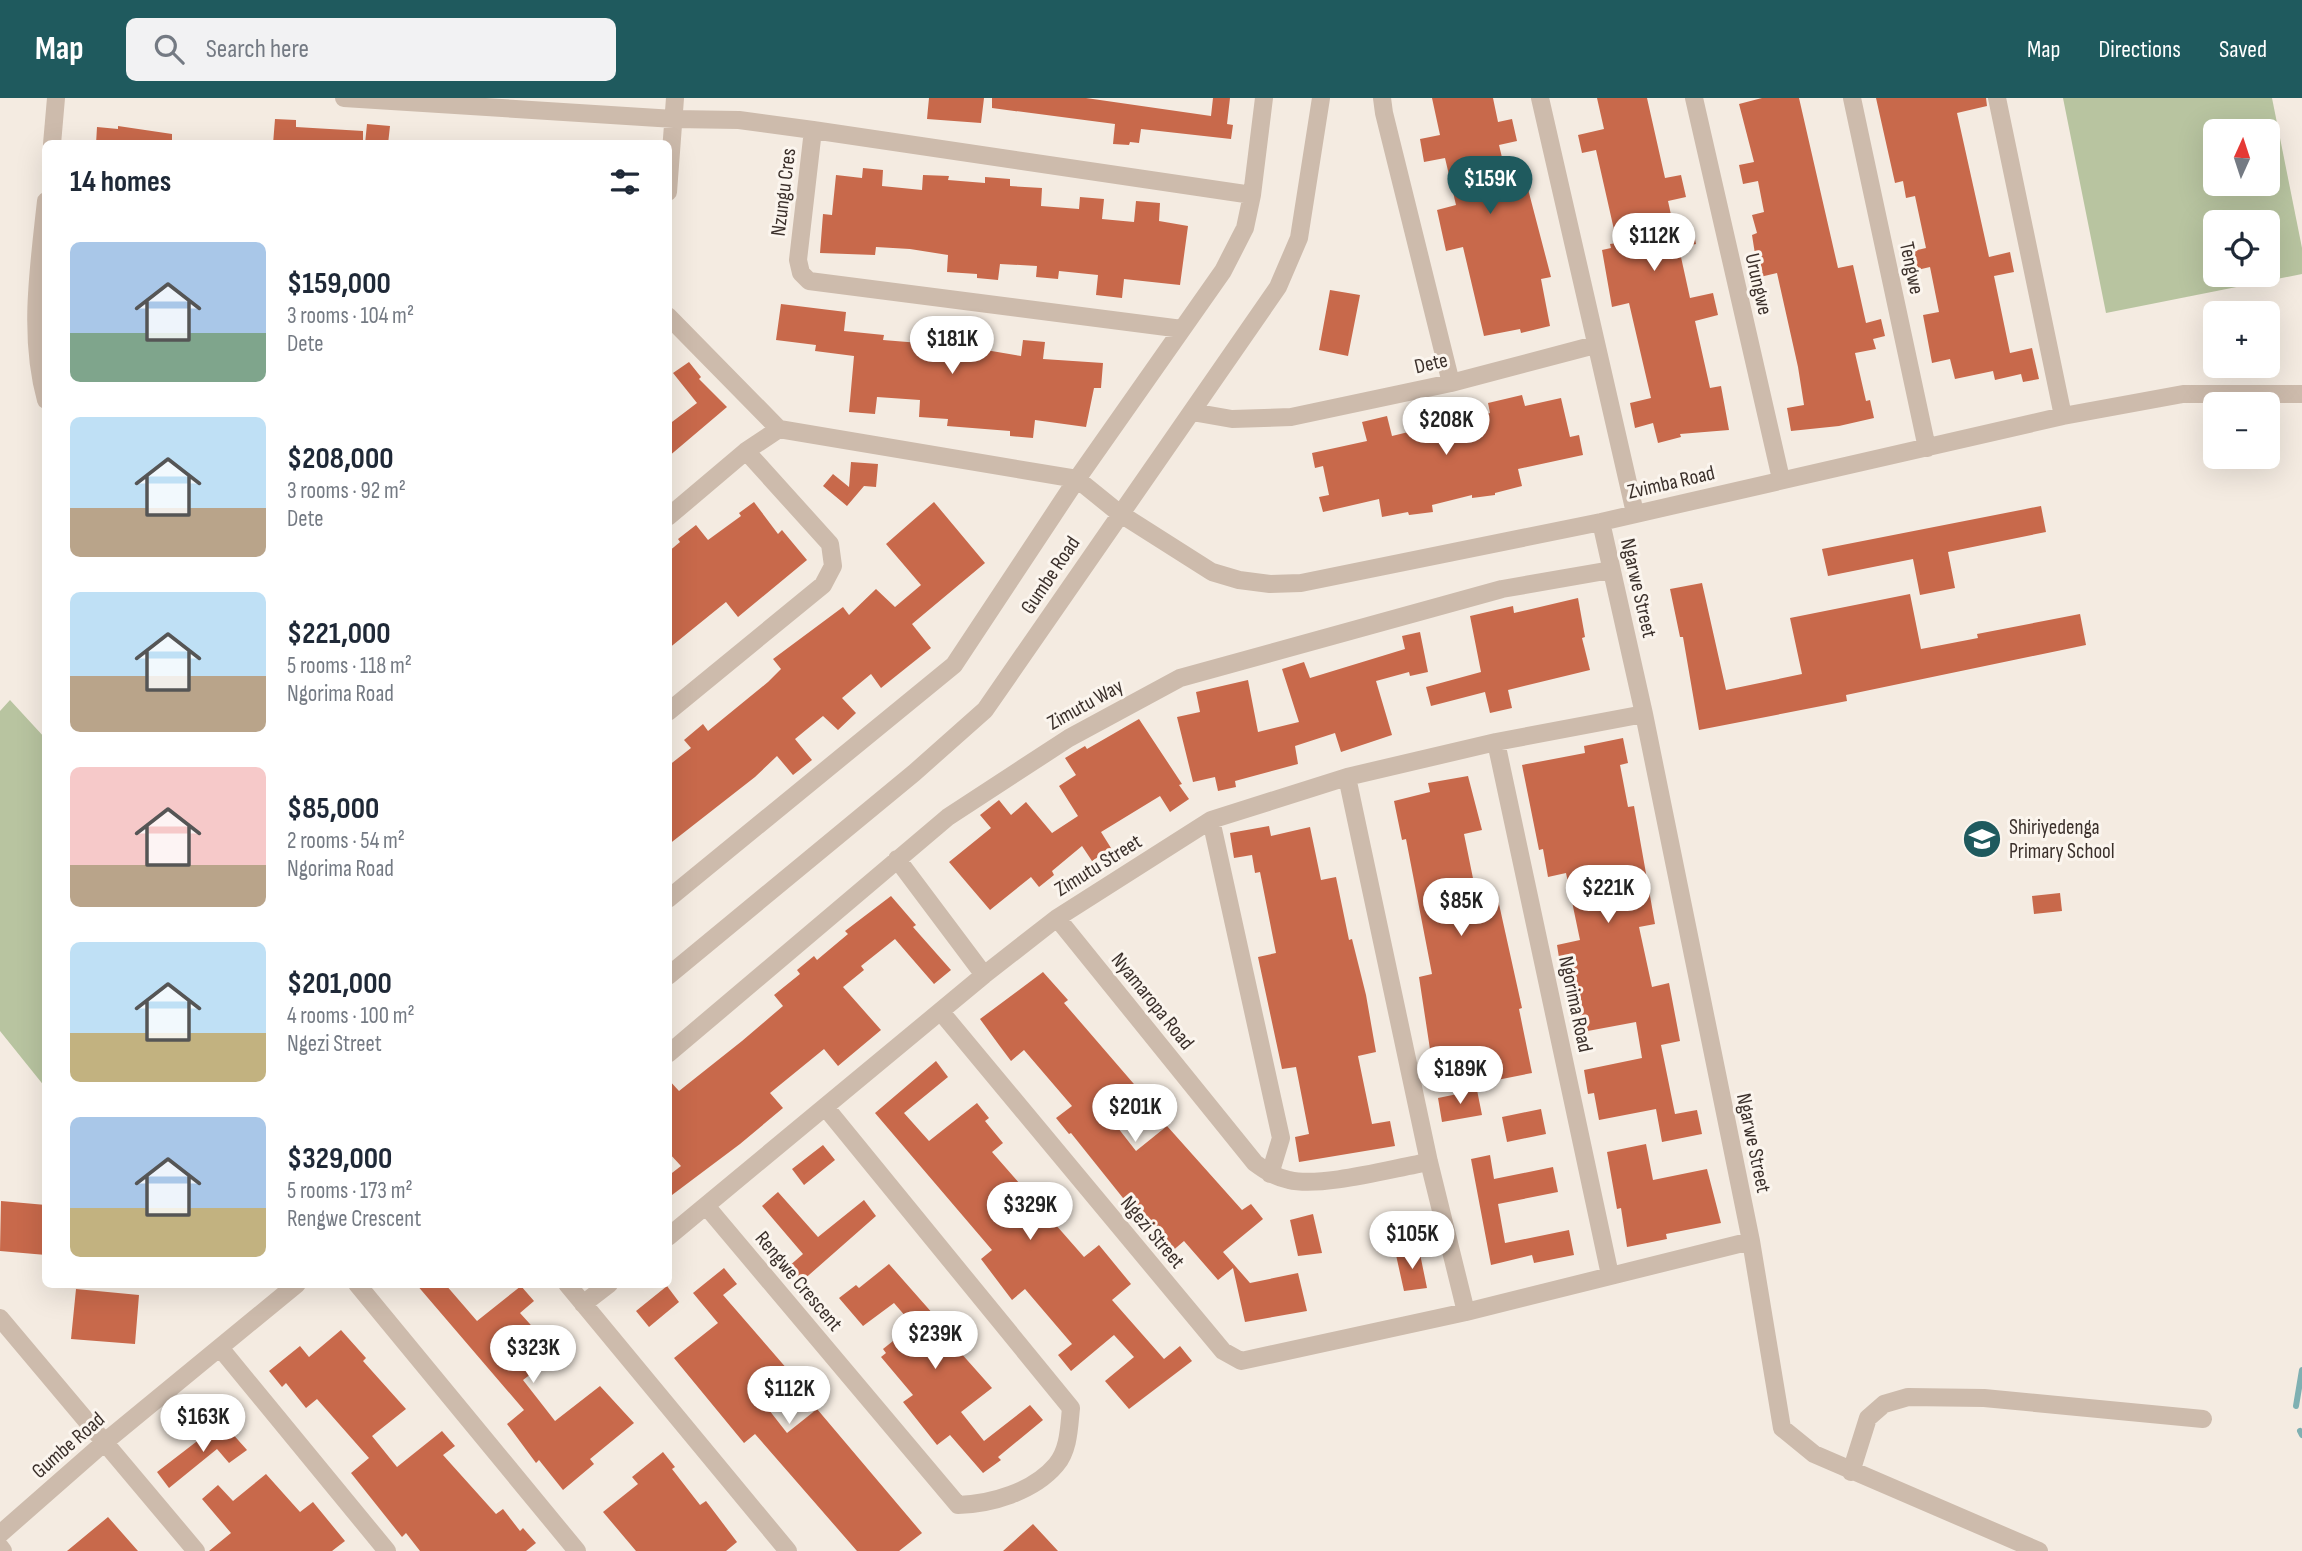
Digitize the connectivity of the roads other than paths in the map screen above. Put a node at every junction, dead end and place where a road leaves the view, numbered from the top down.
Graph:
1 (56, 98) edge
2 (344, 98) edge
3 (675, 98) edge
4 (1264, 98) edge
5 (1321, 98) edge
6 (1382, 98) edge
7 (1540, 98) edge
8 (1694, 98) edge
9 (1852, 98) edge
10 (1997, 98) edge
11 (674, 119) junction
12 (813, 130) junction
13 (52, 140) edge
14 (672, 143) edge
15 (1252, 195) junction
16 (42, 250) edge
17 (672, 323) edge
18 (1182, 329) junction
19 (1595, 345) junction
20 (42, 375) edge
21 (1451, 383) junction
22 (2302, 394) edge
23 (1192, 412) junction
24 (2063, 416) junction
25 (779, 429) junction
26 (1927, 448) junction
27 (746, 451) junction
28 (1077, 479) junction
29 (1781, 479) junction
30 (1119, 513) junction
31 (1635, 513) junction
32 (672, 514) edge
33 (1601, 522) junction
34 (1611, 570) junction
35 (672, 709) edge
36 (1644, 714) junction
37 (1496, 742) junction
38 (1347, 777) junction
39 (1211, 820) junction
40 (897, 859) junction
41 (672, 896) edge
42 (1057, 918) junction
43 (672, 973) edge
44 (984, 975) junction
45 (941, 1012) junction
46 (672, 1051) edge
47 (826, 1108) junction
48 (1429, 1162) junction
49 (1269, 1174) junction
50 (707, 1207) junction
51 (672, 1234) edge
52 (1751, 1241) junction
53 (1610, 1275) junction
54 (293, 1288) edge
55 (360, 1288) edge
56 (570, 1288) edge
57 (604, 1288) edge
58 (583, 1304) junction
59 (1466, 1312) junction
60 (0, 1318) edge
61 (221, 1349) junction
62 (2203, 1419) dead end
63 (106, 1441) junction
64 (1851, 1472) junction
65 (0, 1534) edge
66 (196, 1551) edge
67 (387, 1551) edge
68 (577, 1551) edge
69 (788, 1551) edge
70 (2039, 1551) edge

1 - 13 street
2 - 11 street
3 - 11 street
4 - 15 street
5 - 23 street, Gumbe Road
6 - 21 street
7 - 19 street
8 - 29 street, Urungwe
9 - 26 street, Tengwe
10 - 24 street
11 - 12 street
11 - 14 street
12 - 15 street, Nzungu Cres
12 - 18 street, Nzungu Cres
15 - 18 street
16 - 20 street
17 - 25 street
18 - 28 street
19 - 21 street, Dete
19 - 31 street
21 - 23 street, Dete
22 - 24 street, Zvimba Road
23 - 30 street, Gumbe Road
24 - 26 street, Zvimba Road
25 - 27 street
25 - 28 street
26 - 29 street, Zvimba Road
27 - 32 street
27 - 35 street
28 - 30 street, Zvimba Road
28 - 41 street
29 - 31 street, Zvimba Road
30 - 33 street, Zvimba Road
30 - 43 street, Gumbe Road
31 - 33 street, Zvimba Road
33 - 34 street, Ngarwe Street
34 - 36 street, Ngarwe Street
34 - 40 street, Zimutu Way
36 - 37 street, Zimutu Street
36 - 52 street, Ngarwe Street
37 - 38 street, Zimutu Street
37 - 53 street, Ngorima Road
38 - 39 street, Zimutu Street
38 - 48 street
39 - 42 street, Zimutu Street
39 - 49 street
40 - 44 street
40 - 46 street, Zimutu Way
42 - 44 street, Zimutu Street
42 - 49 street, Nyamaropa Road
44 - 45 street, Zimutu Street
45 - 47 street, Zimutu Street
45 - 59 street, Ngezi Street
47 - 50 street, Zimutu Street
47 - 50 street, Rengwe Crescent
48 - 49 street
48 - 59 street
50 - 51 street, Zimutu Street
52 - 53 street
52 - 64 street, Ngarwe Street
53 - 59 street
54 - 61 street, Gumbe Road
55 - 68 street
56 - 58 street
57 - 58 street
58 - 69 street
60 - 63 street
61 - 63 street, Gumbe Road
61 - 67 street
62 - 64 street
63 - 65 street, Gumbe Road
63 - 66 street
64 - 70 street, Ngarwe Street

